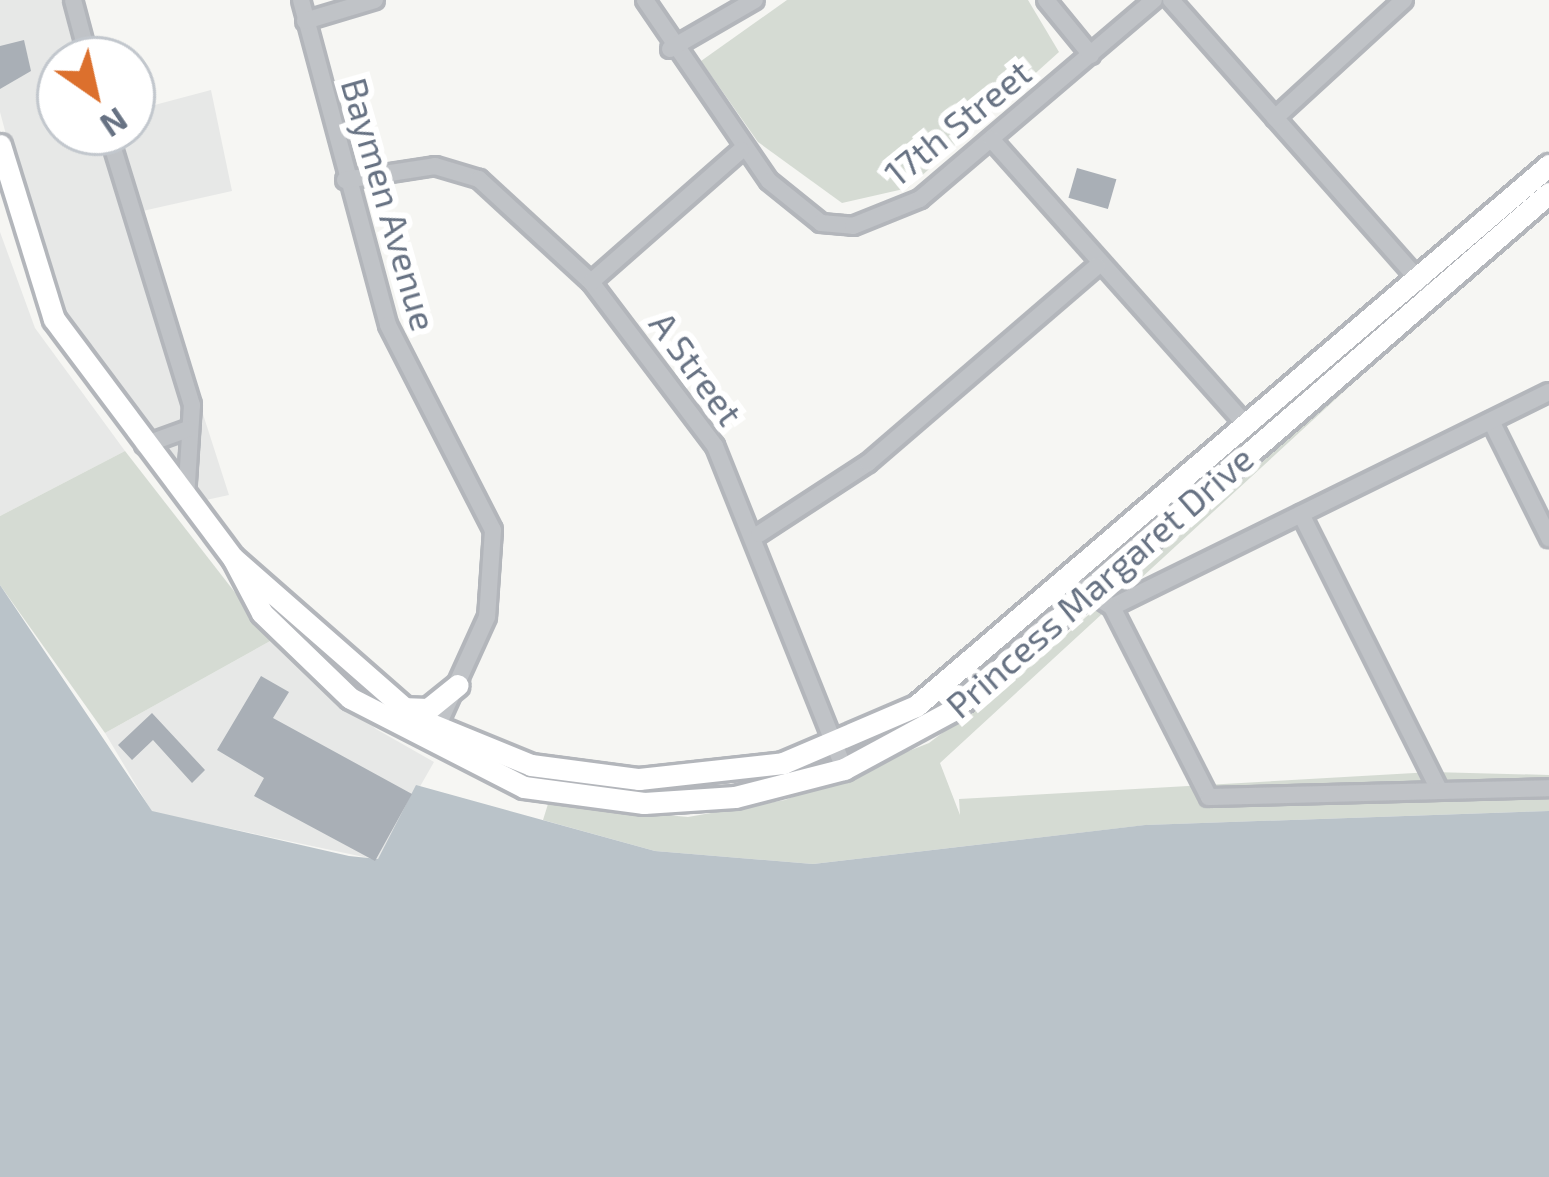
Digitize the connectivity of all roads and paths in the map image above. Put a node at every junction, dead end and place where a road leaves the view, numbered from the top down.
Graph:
1 (73, 0) edge
2 (301, 0) edge
3 (375, 0) edge
4 (645, 0) edge
5 (755, 0) edge
6 (1046, 0) edge
7 (1154, 0) edge
8 (1172, 0) edge
9 (1404, 0) edge
10 (305, 21) junction
11 (83, 36) edge
12 (670, 49) junction
13 (1091, 55) junction
14 (1275, 118) junction
15 (992, 140) junction
16 (0, 145) edge
17 (740, 150) junction
18 (115, 156) edge
19 (1549, 164) edge
20 (345, 180) junction
21 (1549, 193) edge
22 (1097, 266) junction
23 (591, 282) junction
24 (1426, 288) junction
25 (1549, 392) edge
26 (1491, 421) junction
27 (1246, 425) junction
28 (188, 429) junction
29 (144, 445) junction
30 (186, 498) junction
31 (1301, 514) junction
32 (758, 534) junction
33 (1549, 538) edge
34 (233, 558) junction
35 (1079, 587) junction
36 (1112, 607) junction
37 (458, 685) junction
38 (395, 706) junction
39 (432, 737) junction
40 (836, 746) junction
41 (476, 747) junction
42 (844, 769) junction
43 (1549, 788) edge
44 (1439, 789) junction

1 - 11 street
2 - 10 street, Baymen Avenue
3 - 10 street
4 - 12 street, 17th Street
5 - 12 street
6 - 13 street
7 - 13 street, 17th Street
8 - 14 street
9 - 14 street
10 - 20 street, Baymen Avenue
12 - 17 street, 17th Street
13 - 15 street, 17th Street
14 - 24 street
15 - 17 street, 17th Street
15 - 22 street
16 - 29 main road, Princess Margaret Drive
17 - 23 street
18 - 28 street
19 - 24 main road, Princess Margaret Drive
20 - 23 street, A Street
20 - 37 street, Baymen Avenue
21 - 24 main road, Princess Margaret Drive
22 - 27 street
22 - 32 street
23 - 32 street, A Street
24 - 27 main road, Princess Margaret Drive
24 - 35 main road, Princess Margaret Drive
25 - 26 street
26 - 31 street
26 - 33 street
27 - 35 main road, Princess Margaret Drive
28 - 29 street
28 - 30 street
29 - 30 main road, Princess Margaret Drive
30 - 34 main road, Princess Margaret Drive
31 - 36 street
31 - 44 street
32 - 40 street, A Street
34 - 38 main road, Princess Margaret Drive
34 - 39 main road, Princess Margaret Drive
35 - 36 street
35 - 40 main road, Princess Margaret Drive
35 - 42 main road, Princess Margaret Drive
36 - 44 street
37 - 38 main road
37 - 39 street, Baymen Avenue
37 - 41 main road
38 - 39 main road, Princess Margaret Drive
39 - 41 main road, Princess Margaret Drive
39 - 42 main road, Princess Margaret Drive
40 - 41 main road, Princess Margaret Drive
40 - 42 street, A Street
43 - 44 street

